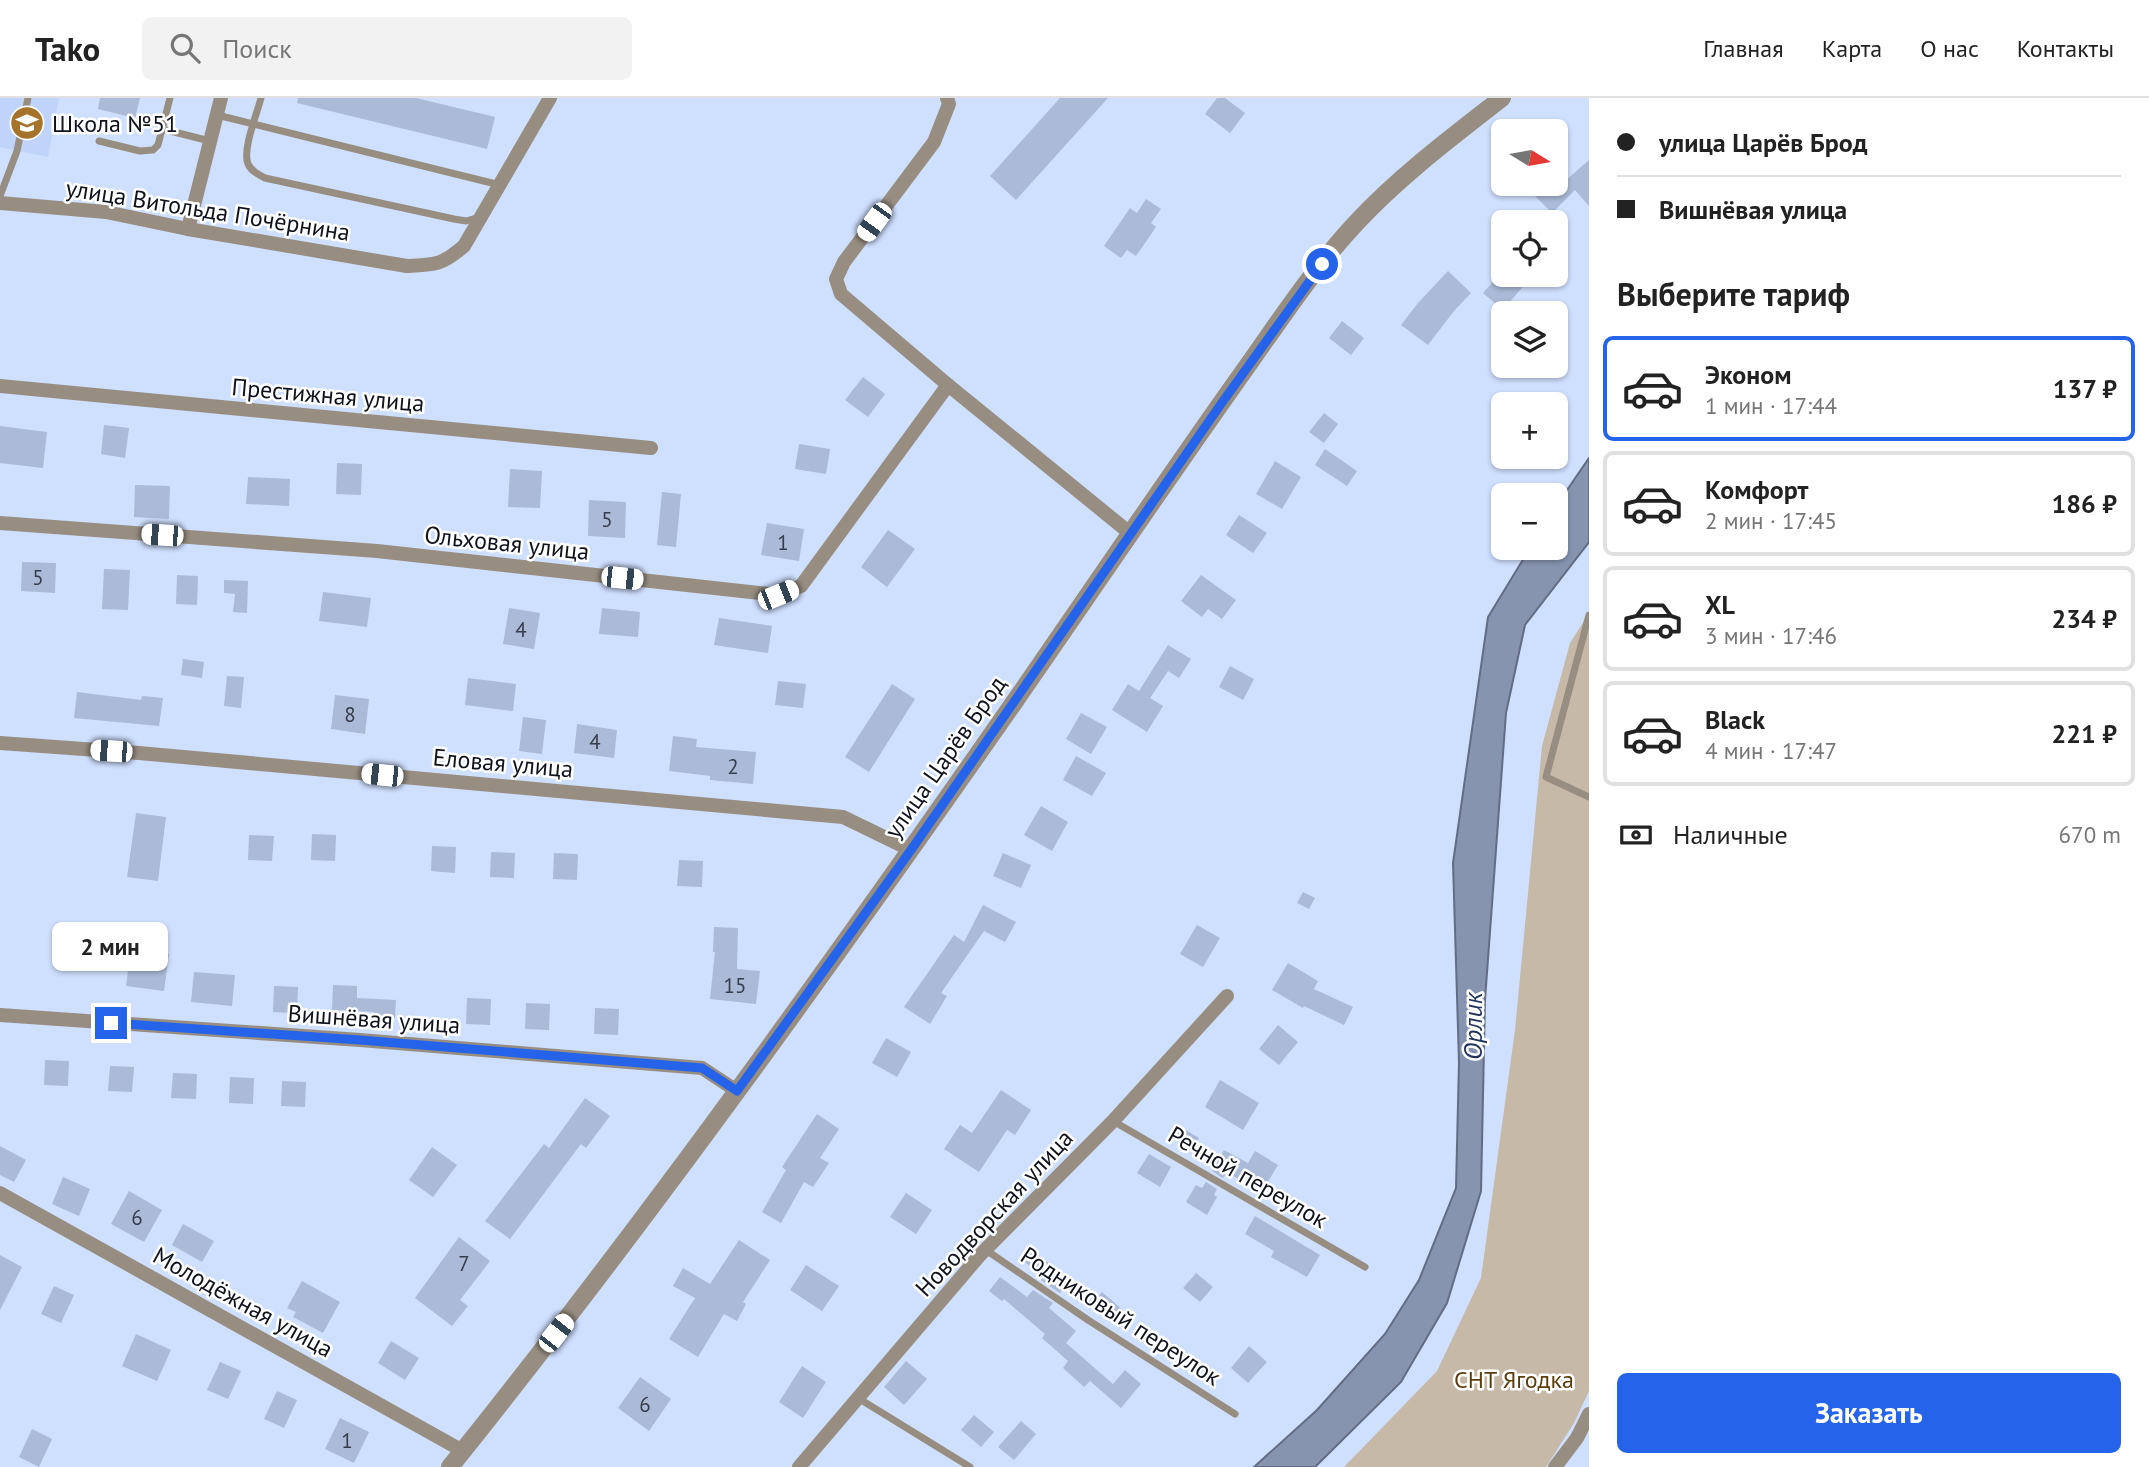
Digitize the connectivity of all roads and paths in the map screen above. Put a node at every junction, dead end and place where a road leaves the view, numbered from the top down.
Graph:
1 (27, 98) edge
2 (170, 98) edge
3 (221, 98) edge
4 (261, 98) edge
5 (550, 98) edge
6 (947, 98) edge
7 (1502, 98) edge
8 (217, 114) junction
9 (254, 124) junction
10 (162, 129) junction
11 (99, 141) dead end
12 (210, 141) junction
13 (500, 185) junction
14 (0, 196) edge
15 (0, 203) edge
16 (482, 216) junction
17 (188, 229) junction
18 (948, 385) junction
19 (0, 386) edge
20 (651, 448) dead end
21 (0, 523) edge
22 (1131, 534) junction
23 (1589, 615) edge
24 (0, 743) edge
25 (1589, 797) edge
26 (911, 850) junction
27 (1227, 996) dead end
28 (0, 1015) edge
29 (737, 1091) junction
30 (1112, 1121) junction
31 (0, 1193) edge
32 (986, 1250) junction
33 (1365, 1267) dead end
34 (859, 1398) junction
35 (1235, 1414) dead end
36 (1589, 1414) edge
37 (463, 1451) junction
38 (450, 1467) edge
39 (799, 1467) edge
40 (970, 1467) edge
41 (1555, 1467) edge

1 - 14 lane
2 - 10 lane
3 - 8 street
4 - 9 lane
5 - 13 street, улица Витольда Почёрнина
6 - 18 street
7 - 22 street, улица Царёв Брод
8 - 9 lane
8 - 12 street
9 - 13 lane
9 - 16 lane
10 - 11 lane
10 - 12 lane
12 - 17 street
13 - 16 street, улица Витольда Почёрнина
15 - 17 street, улица Витольда Почёрнина
16 - 17 street, улица Витольда Почёрнина
18 - 21 street, Ольховая улица
18 - 22 street
19 - 20 street, Престижная улица
22 - 26 street, улица Царёв Брод
23 - 25 lane
24 - 26 street, Еловая улица
26 - 29 street, улица Царёв Брод
27 - 30 street, Новодворская улица
28 - 29 street, Вишнёвая улица
29 - 37 street, улица Царёв Брод
30 - 32 street, Новодворская улица
30 - 33 lane, Речной переулок
31 - 37 street, Молодёжная улица
32 - 34 street, Новодворская улица
32 - 35 lane, Родниковый переулок
34 - 39 street, Новодворская улица
34 - 40 lane
36 - 41 street
37 - 38 street, улица Царёв Брод

